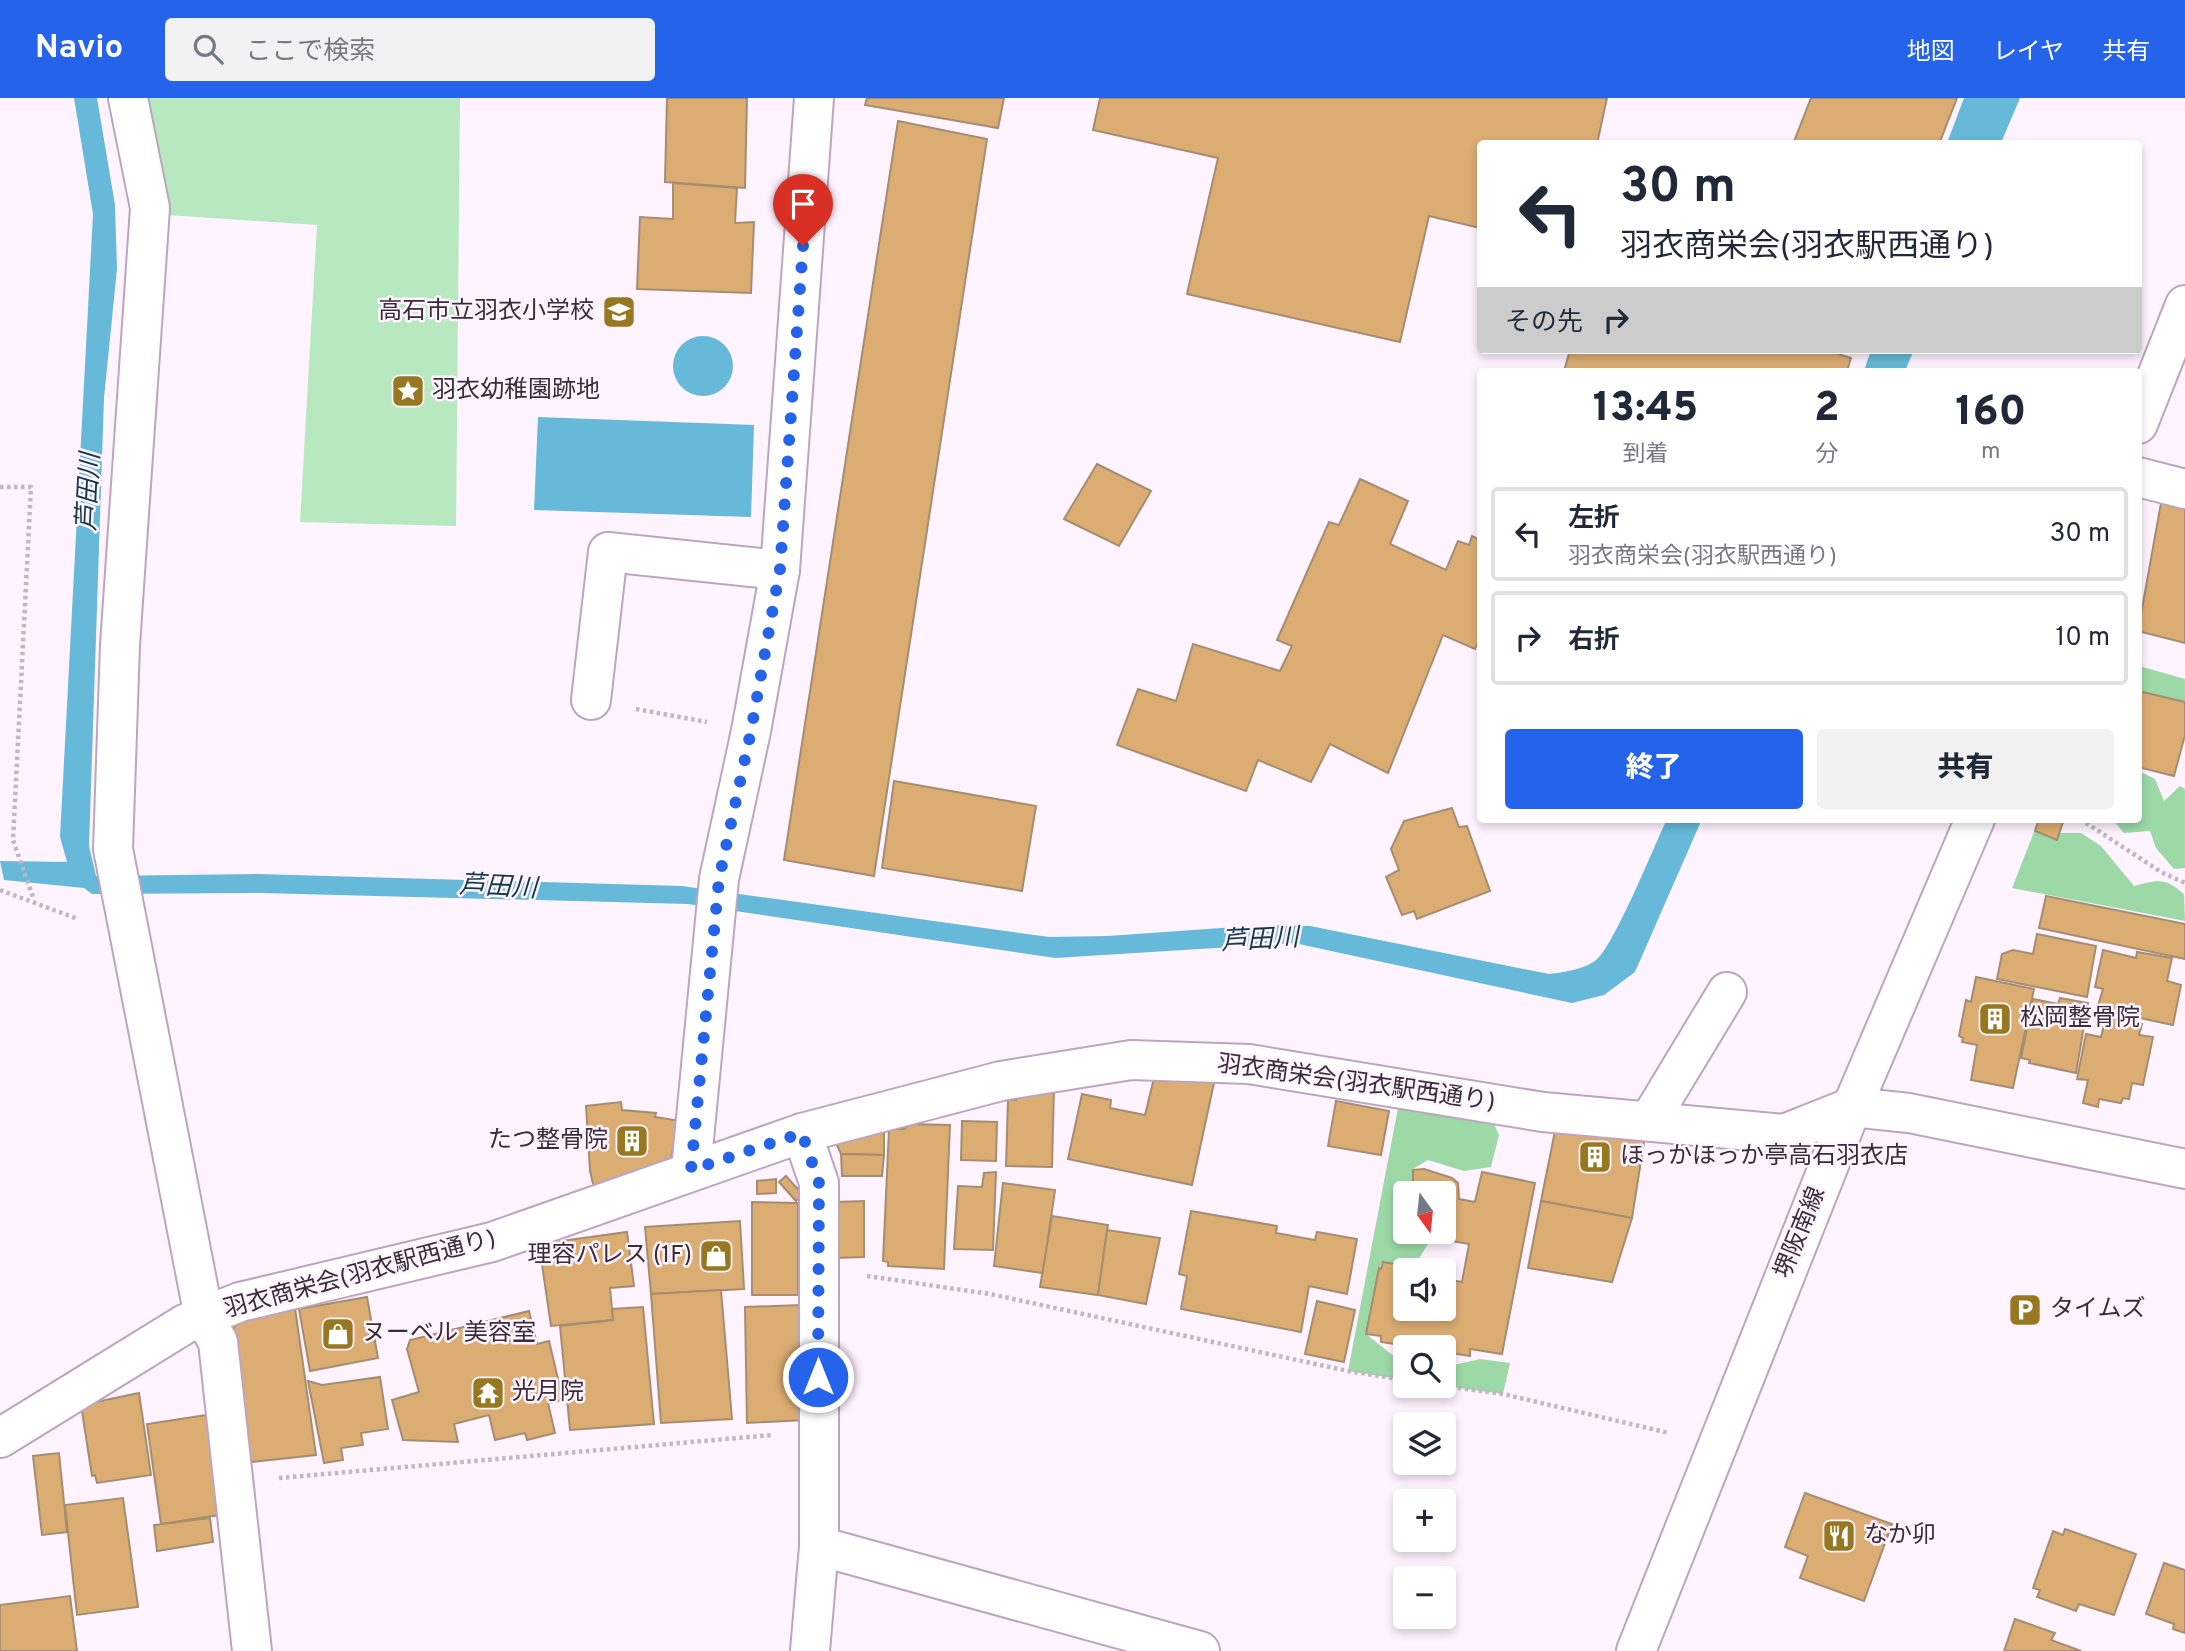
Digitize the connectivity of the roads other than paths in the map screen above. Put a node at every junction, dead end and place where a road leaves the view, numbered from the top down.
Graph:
1 (128, 98) edge
2 (814, 98) edge
3 (2185, 305) edge
4 (2142, 414) edge
5 (2142, 478) edge
6 (2185, 489) edge
7 (780, 569) junction
8 (591, 700) road end
9 (1973, 823) edge
10 (1727, 992) dead end
11 (1852, 1107) junction
12 (1649, 1121) junction
13 (802, 1133) junction
14 (2185, 1169) edge
15 (691, 1170) junction
16 (204, 1317) junction
17 (0, 1438) edge
18 (819, 1546) junction
19 (1093, 1637) edge
20 (251, 1651) edge
21 (810, 1651) edge
22 (1200, 1651) edge
23 (1636, 1651) edge

1 - 16 street
2 - 7 street
3 - 4 street
5 - 6 street
7 - 8 street
7 - 15 street
9 - 11 street, 堺阪南線
10 - 12 street
11 - 12 street, 羽衣商栄会(羽衣駅西通り)
11 - 14 street
11 - 23 street, 堺阪南線
12 - 13 street, 羽衣商栄会(羽衣駅西通り)
13 - 15 street, 羽衣商栄会(羽衣駅西通り)
13 - 18 street
15 - 16 street, 羽衣商栄会(羽衣駅西通り)
16 - 17 street, 羽衣商栄会(羽衣駅西通り)
16 - 20 street
18 - 19 street
18 - 21 street
19 - 22 street

